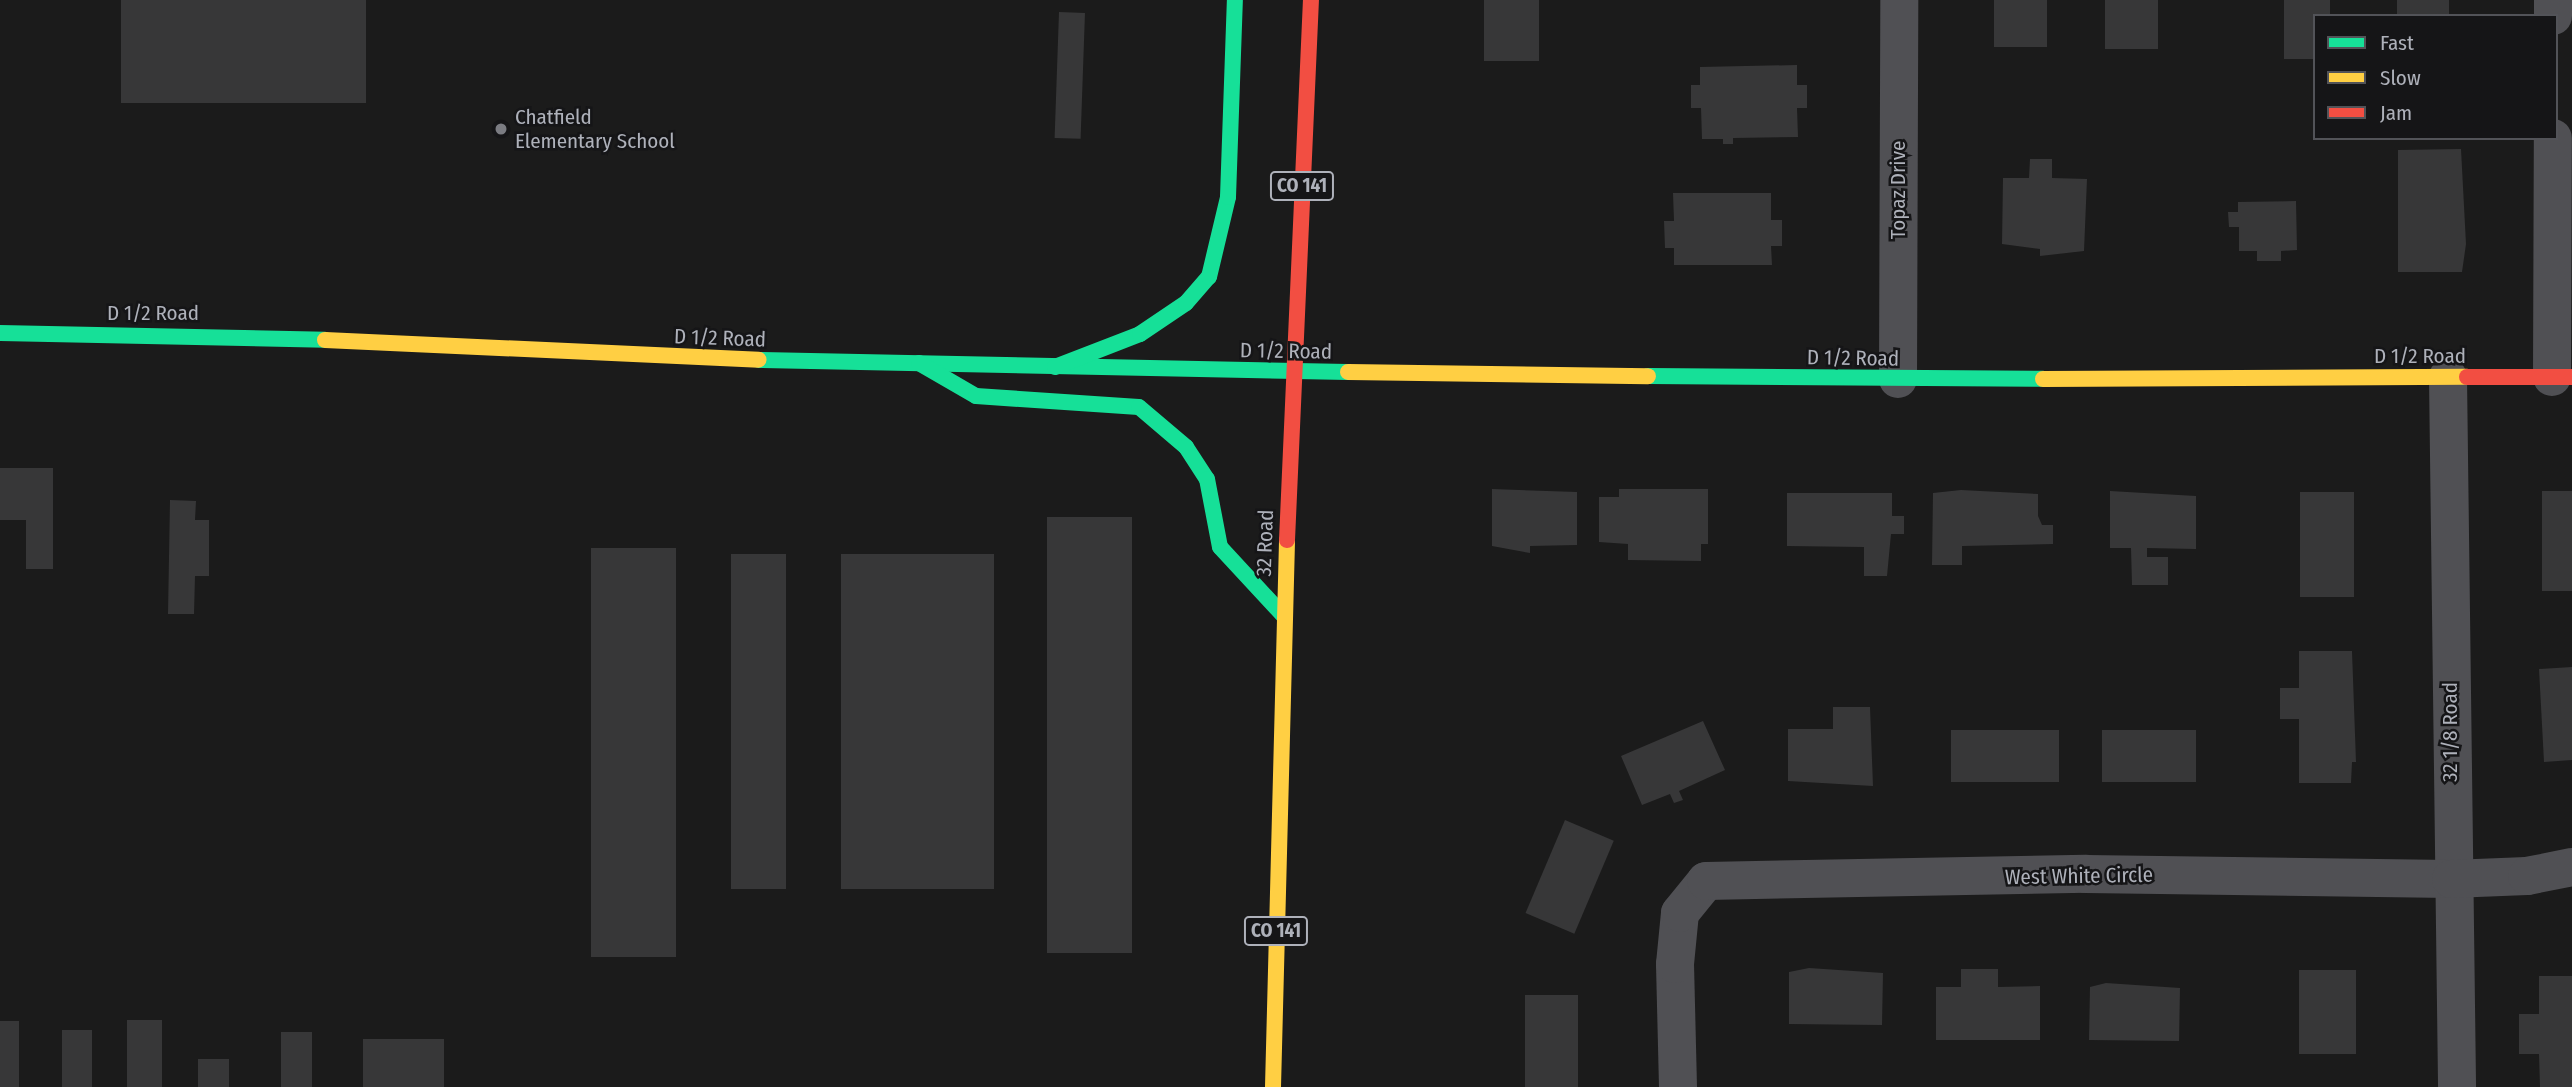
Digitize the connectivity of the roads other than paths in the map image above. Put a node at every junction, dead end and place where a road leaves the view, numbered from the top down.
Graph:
1 (1235, 0) edge
2 (1311, 0) edge
3 (1899, 0) edge
4 (2553, 140) edge
5 (0, 333) edge
6 (919, 363) junction
7 (1055, 367) junction
8 (1293, 372) junction
9 (2448, 377) junction
10 (2562, 377) edge
11 (1898, 379) junction
12 (1284, 616) junction
13 (2572, 867) edge
14 (2451, 878) junction
15 (1273, 1087) edge
16 (1678, 1087) edge
17 (2457, 1087) edge

1 - 7 main road
2 - 8 main road, 32 Road / CO 141
3 - 11 street, Topaz Drive
4 - 10 street
5 - 6 main road, D 1/2 Road
6 - 7 main road, D 1/2 Road
6 - 12 main road
7 - 8 main road, D 1/2 Road
8 - 11 main road, D 1/2 Road
8 - 12 main road, 32 Road / CO 141
9 - 10 main road, D 1/2 Road
9 - 11 main road, D 1/2 Road
9 - 14 street, 32 1/8 Road
12 - 15 main road, 32 Road / CO 141
13 - 14 street, West White Circle
14 - 16 street, West White Circle
14 - 17 street, 32 1/8 Road

